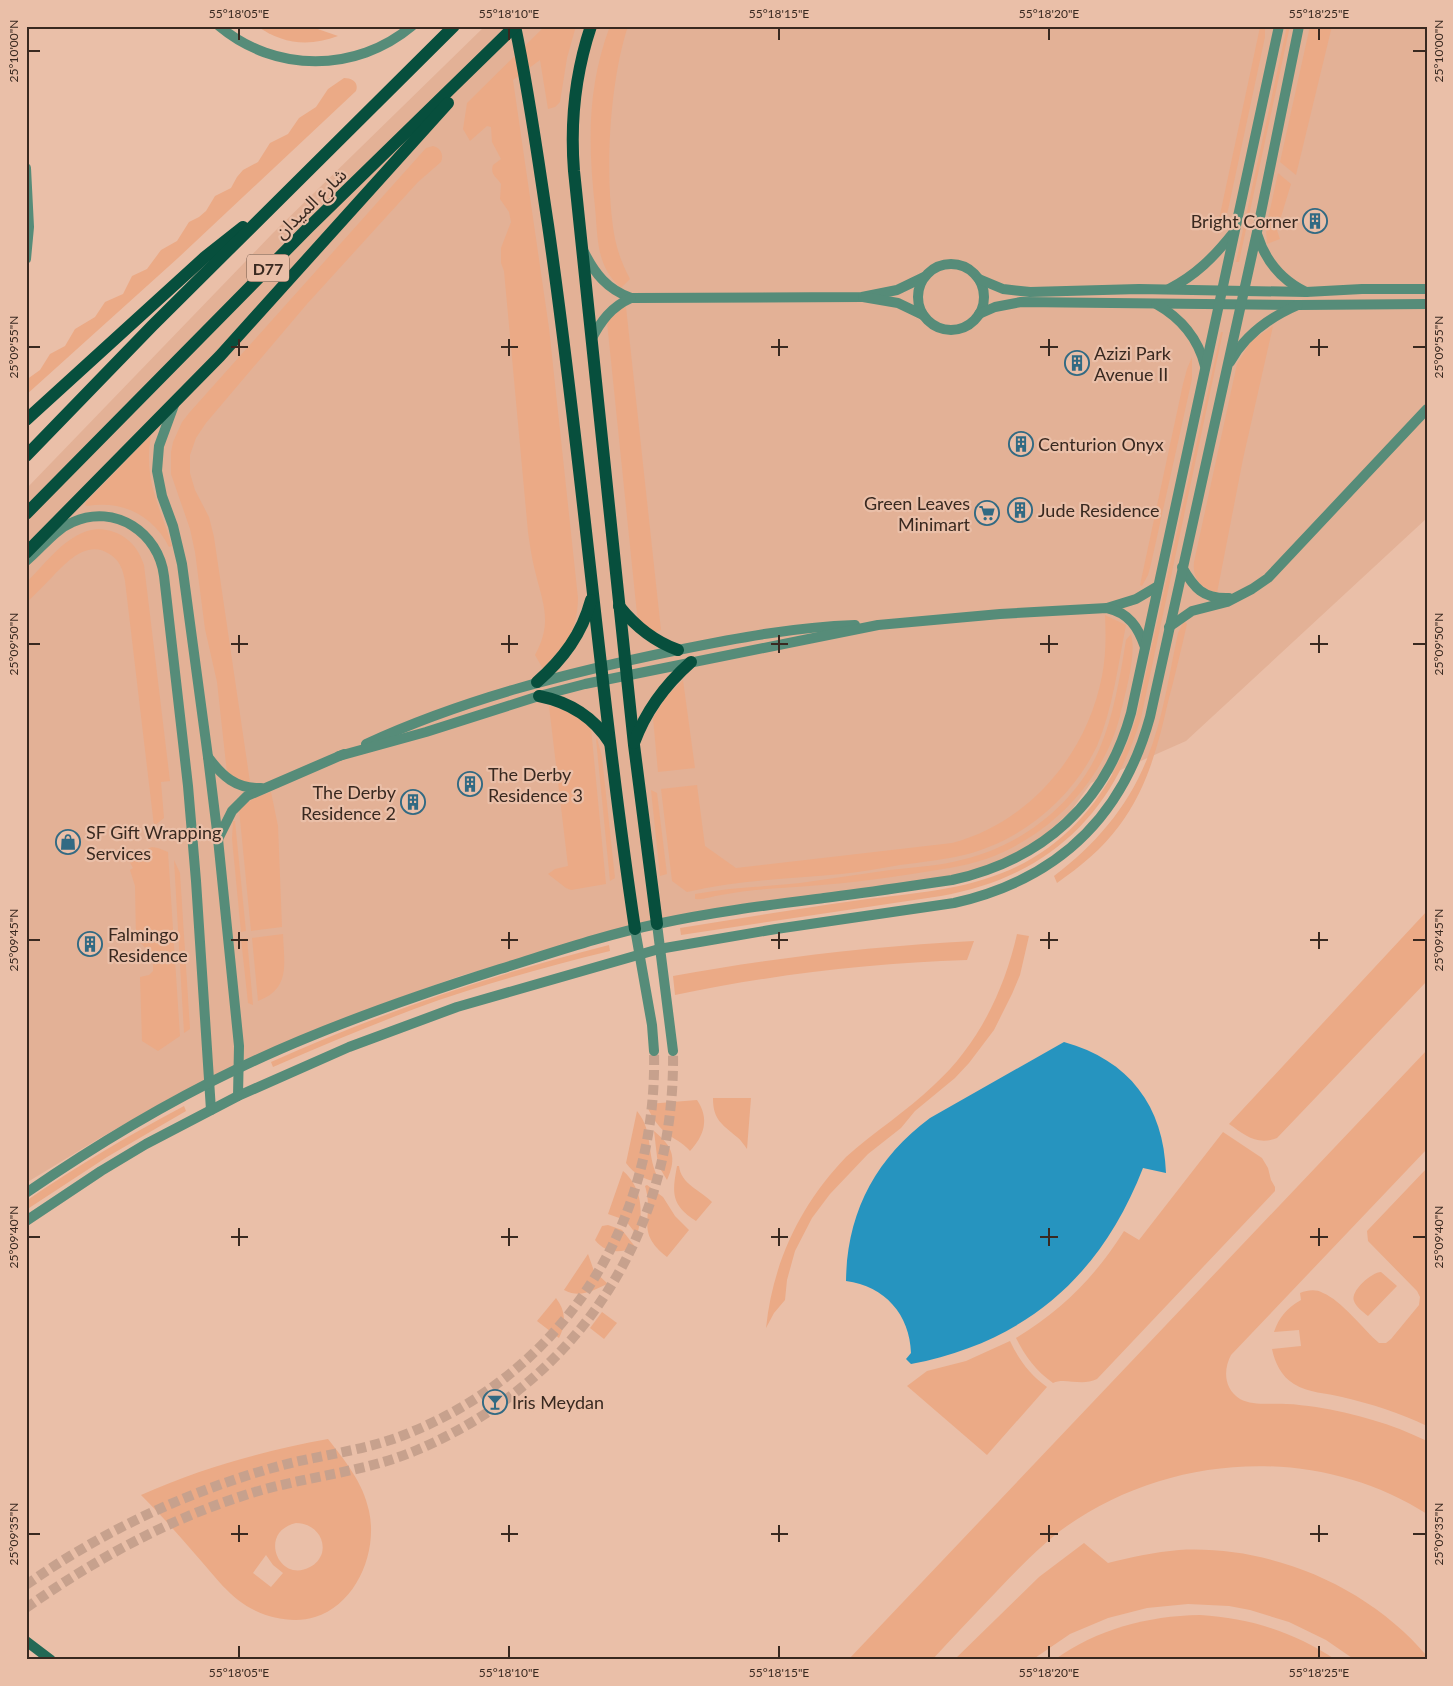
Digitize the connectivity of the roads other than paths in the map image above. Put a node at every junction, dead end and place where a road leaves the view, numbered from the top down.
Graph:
1 (219, 26) edge
2 (412, 26) edge
3 (454, 26) edge
4 (515, 26) edge
5 (591, 26) edge
6 (1279, 26) edge
7 (1299, 26) edge
8 (482, 59) junction
9 (26, 168) edge
10 (271, 209) junction
11 (1235, 231) junction
12 (1256, 232) junction
13 (581, 246) junction
14 (26, 259) edge
15 (924, 277) junction
16 (979, 279) junction
17 (1169, 289) junction
18 (1427, 289) edge
19 (1222, 291) junction
20 (1243, 291) junction
21 (1306, 292) junction
22 (862, 297) junction
23 (632, 298) junction
24 (1156, 304) junction
25 (1427, 304) edge
26 (1219, 305) junction
27 (1240, 305) junction
28 (1298, 305) junction
29 (979, 314) junction
30 (923, 315) junction
31 (591, 340) junction
32 (1205, 368) junction
33 (1226, 369) junction
34 (176, 399) junction
35 (1427, 409) edge
36 (26, 420) edge
37 (26, 456) edge
38 (26, 514) edge
39 (26, 553) edge
40 (26, 561) edge
41 (1182, 567) junction
42 (1158, 586) junction
43 (593, 595) junction
44 (1235, 598) junction
45 (619, 605) junction
46 (1107, 608) junction
47 (878, 625) junction
48 (1169, 627) junction
49 (1145, 647) junction
50 (678, 650) junction
51 (624, 661) junction
52 (691, 662) junction
53 (602, 666) junction
54 (626, 675) junction
55 (603, 680) junction
56 (537, 682) junction
57 (539, 696) junction
58 (611, 745) junction
59 (634, 746) junction
60 (339, 756) junction
61 (208, 757) junction
62 (262, 788) junction
63 (218, 839) junction
64 (657, 924) junction
65 (635, 929) junction
66 (659, 949) junction
67 (640, 954) junction
68 (673, 1051) tunnel mouth
69 (654, 1052) tunnel mouth
70 (238, 1068) junction
71 (210, 1082) junction
72 (238, 1096) junction
73 (211, 1110) junction
74 (26, 1194) edge
75 (26, 1221) edge
76 (26, 1641) edge
77 (51, 1660) edge

1 - 2 street
3 - 10 main road, شارع الميدان / D77
4 - 8 main road, شارع الميدان / D77
4 - 43 main road
5 - 13 main road
6 - 11 street
7 - 12 street
8 - 34 main road
8 - 38 main road, شارع الميدان / D77
9 - 14 street
10 - 36 main road
10 - 37 main road, شارع الميدان / D77
11 - 17 street
11 - 19 street
12 - 20 street
12 - 21 street
13 - 23 street
13 - 31 main road
15 - 16 street
15 - 22 street
15 - 30 street
16 - 17 street
16 - 29 street
17 - 19 street
18 - 21 street
19 - 20 street
19 - 26 street
20 - 21 street
20 - 27 street
22 - 23 street
22 - 30 street
23 - 31 street
24 - 26 street
24 - 29 street
24 - 32 street
25 - 28 street
26 - 27 street
26 - 32 street
27 - 28 street
27 - 33 street
28 - 33 street
29 - 30 street
31 - 45 main road
32 - 42 street
33 - 41 street
34 - 39 main road
34 - 61 street
35 - 44 street
40 - 71 street
41 - 44 street
41 - 48 street
42 - 46 street
42 - 49 street
43 - 53 main road
43 - 56 main road
44 - 48 street
45 - 50 main road
45 - 51 main road
46 - 47 street
46 - 49 street
47 - 50 street
47 - 52 street
48 - 66 street
49 - 64 street
50 - 51 street
51 - 53 street
51 - 54 main road
52 - 54 street
52 - 59 main road
53 - 55 main road
53 - 56 street
54 - 55 street
54 - 59 main road
55 - 57 street
55 - 58 main road
56 - 60 street
57 - 58 main road
57 - 60 street
58 - 65 main road
59 - 64 main road
60 - 62 street
61 - 62 street
61 - 63 street
62 - 63 street
63 - 70 street
64 - 65 street
64 - 66 street
65 - 67 street
65 - 70 street
66 - 67 street
66 - 68 street
67 - 69 street
67 - 72 street
70 - 71 street
70 - 72 street
71 - 73 street
71 - 74 street
72 - 73 street
73 - 75 street
76 - 77 main road

